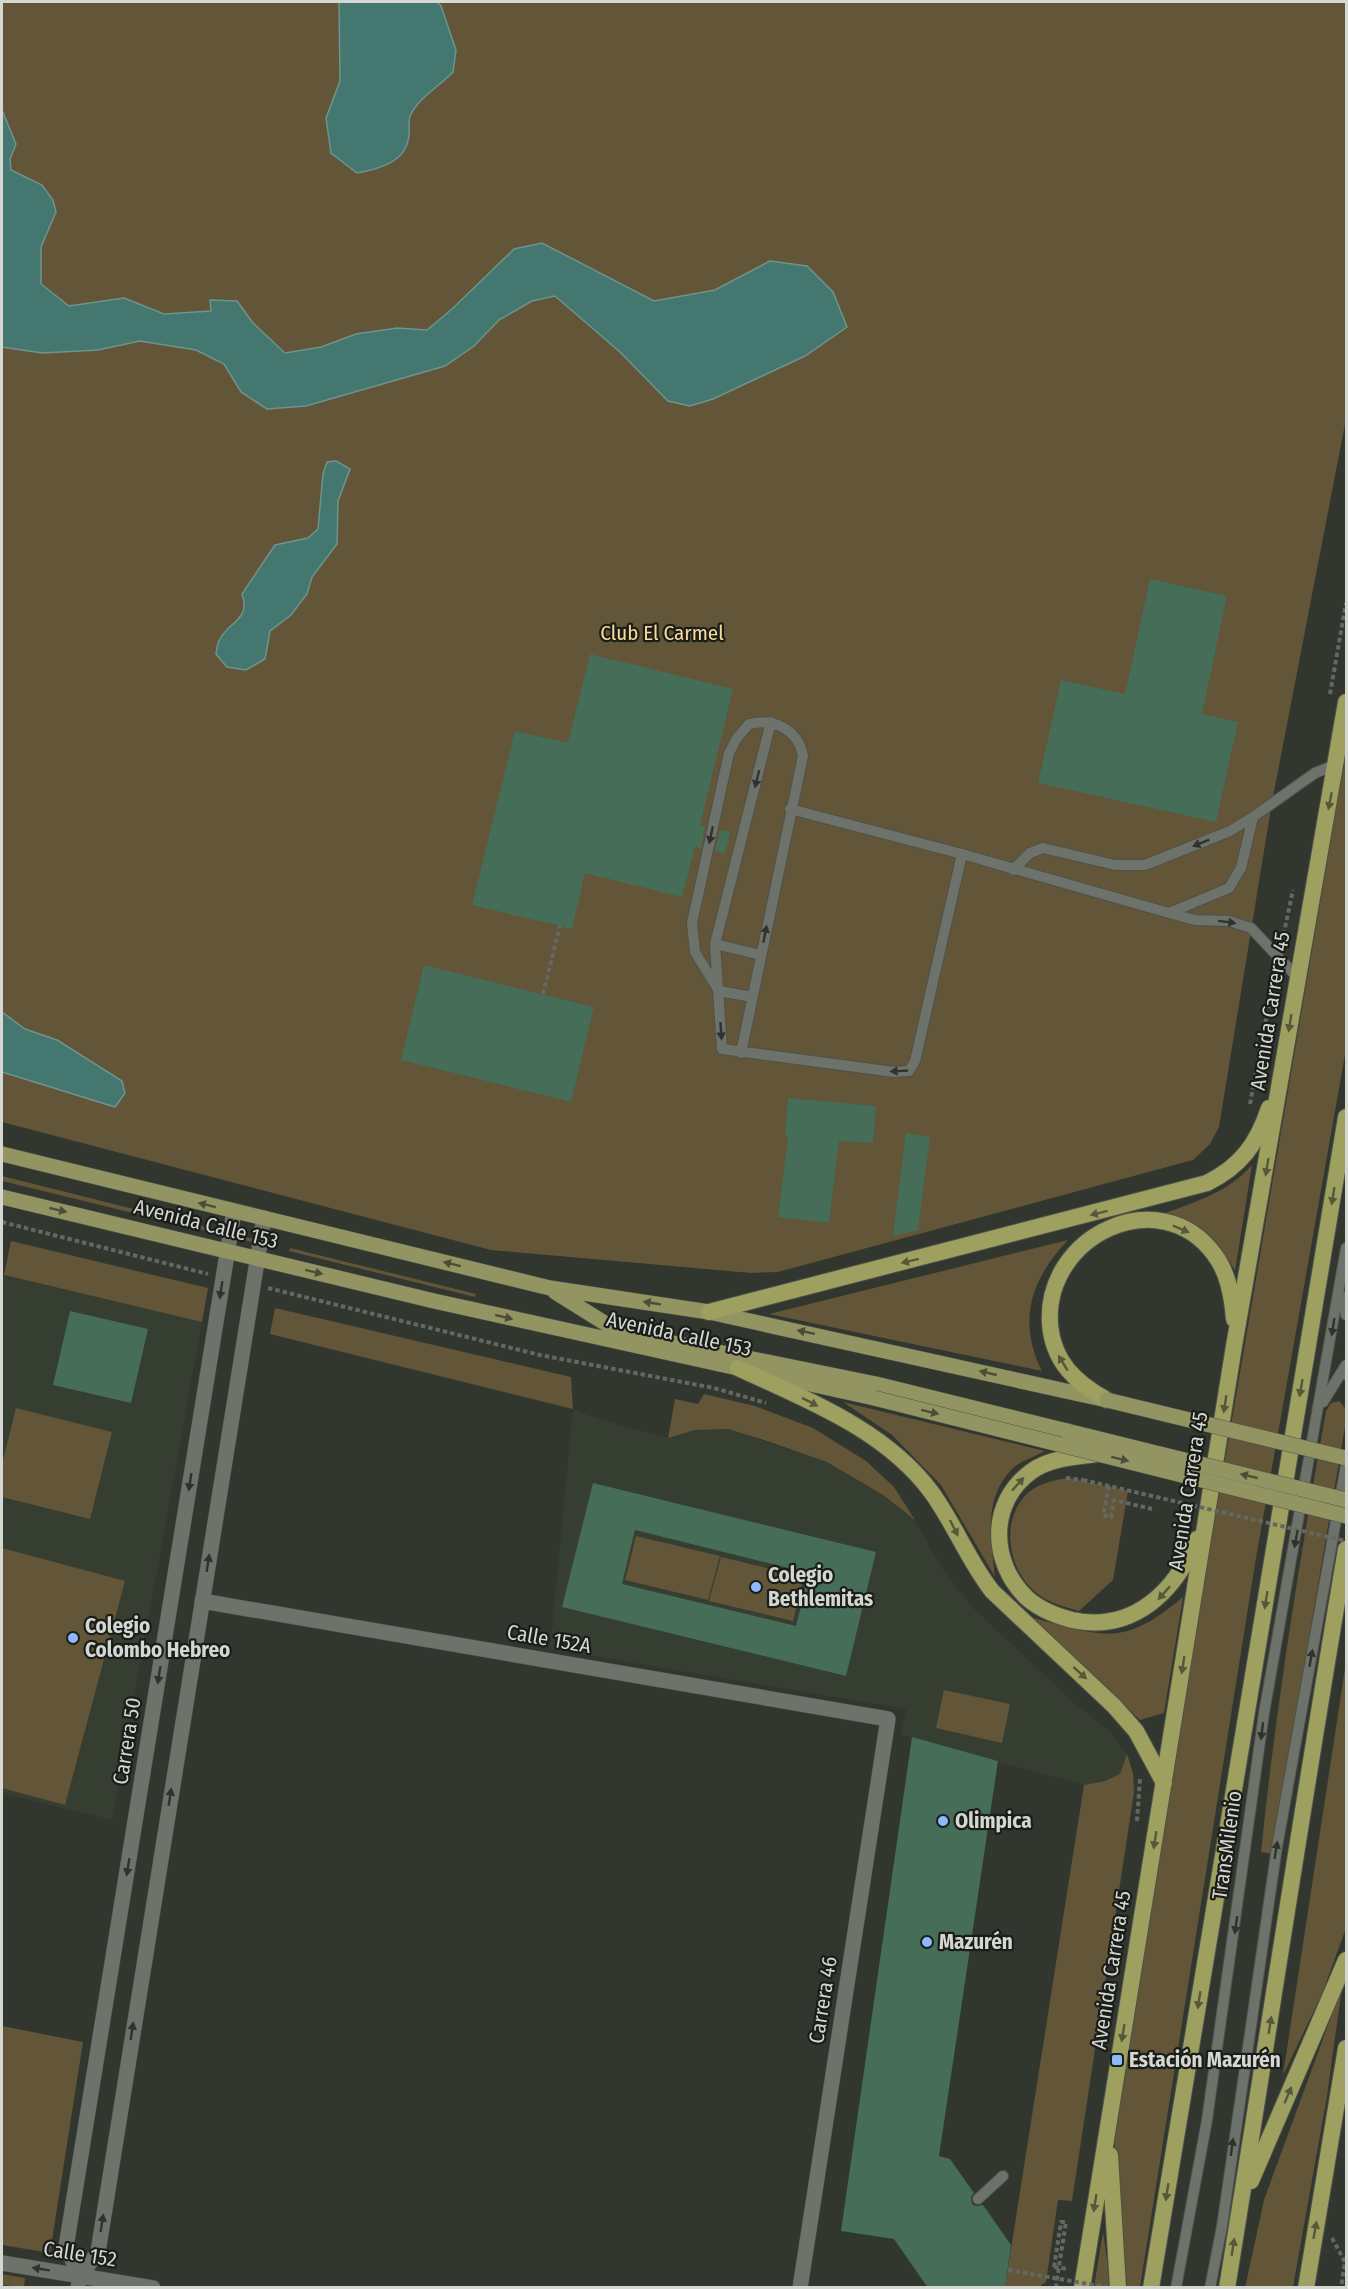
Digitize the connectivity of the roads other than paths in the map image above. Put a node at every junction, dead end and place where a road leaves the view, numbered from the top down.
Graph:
1 (1347, 702) edge
2 (771, 722) junction
3 (1337, 764) junction
4 (790, 810) junction
5 (1253, 817) junction
6 (962, 854) junction
7 (1013, 870) junction
8 (1169, 913) junction
9 (715, 944) junction
10 (761, 955) junction
11 (1298, 978) junction
12 (719, 991) junction
13 (752, 997) junction
14 (741, 1053) junction
15 (1283, 1068) junction
16 (1347, 1117) edge
17 (2, 1154) edge
18 (2, 1197) edge
19 (234, 1211) junction
20 (264, 1218) junction
21 (1347, 1248) edge
22 (227, 1251) junction
23 (258, 1258) junction
24 (1347, 1270) edge
25 (1340, 1287) junction
26 (550, 1288) junction
27 (710, 1312) junction
28 (1347, 1315) edge
29 (1234, 1346) junction
30 (1346, 1364) edge
31 (738, 1368) junction
32 (1347, 1375) edge
33 (875, 1391) junction
34 (1107, 1400) junction
35 (1320, 1408) junction
36 (1098, 1454) junction
37 (1347, 1458) edge
38 (1347, 1465) edge
39 (1347, 1500) edge
40 (1209, 1504) junction
41 (1347, 1516) edge
42 (1347, 1549) edge
43 (202, 1601) junction
44 (888, 1719) joint
45 (1164, 1783) junction
46 (1347, 1960) edge
47 (1347, 2048) edge
48 (1108, 2124) junction
49 (1003, 2176) dead end
50 (978, 2199) dead end
51 (1240, 2207) junction
52 (2, 2263) edge
53 (79, 2282) edge
54 (153, 2288) edge
55 (800, 2288) edge
56 (1082, 2288) edge
57 (1118, 2288) edge
58 (1151, 2288) edge
59 (1176, 2288) edge
60 (1210, 2288) edge
61 (1227, 2288) edge
62 (1306, 2288) edge

1 - 3 highway, Avenida Carrera 45
2 - 4 lane
2 -> 9 lane
2 -> 12 lane
3 - 5 lane
3 -> 11 highway, Avenida Carrera 45
4 - 6 lane
10 -> 4 lane
5 -> 7 lane
5 - 8 lane
6 - 7 lane
6 -> 14 lane
7 - 8 lane
8 -> 11 lane
9 - 10 lane
9 - 12 lane
10 - 13 lane
11 -> 15 highway, Avenida Carrera 45
12 - 13 lane
12 -> 14 lane
13 - 14 lane
15 -> 27 highway
15 -> 29 highway, Avenida Carrera 45
16 -> 58 highway
19 -> 17 main road, Avenida Calle 153
18 -> 22 main road, Avenida Calle 153
19 - 20 main road, Avenida Calle 153
19 - 22 street, Carrera 50
20 - 23 street
26 -> 20 main road, Avenida Calle 153
21 - 25 lane, TransMilenio
22 - 23 main road, Avenida Calle 153
22 -> 53 street, Carrera 50
23 -> 31 main road, Avenida Calle 153
43 -> 23 street
24 - 25 lane, TransMilenio
25 - 28 lane, TransMilenio
25 -> 35 lane, TransMilenio
27 -> 26 main road, Avenida Calle 153
26 - 33 main road, Avenida Calle 153
34 -> 27 main road, Avenida Calle 153
34 -> 29 highway
29 -> 40 highway, Avenida Carrera 45
30 - 32 lane, TransMilenio
30 - 35 lane, TransMilenio
31 - 33 main road, Avenida Calle 153
31 -> 45 highway
33 -> 36 main road, Avenida Calle 153, bridge
39 -> 33 main road, Avenida Calle 153, bridge
34 - 37 main road, Avenida Calle 153, bridge
35 -> 59 lane, TransMilenio
40 -> 36 highway
36 -> 41 main road, Avenida Calle 153, bridge
60 -> 38 lane
40 -> 45 highway, Avenida Carrera 45
51 -> 42 highway
43 - 44 street, Calle 152A
53 -> 43 street
44 - 55 street, Carrera 46
45 -> 48 highway, Avenida Carrera 45
51 -> 46 highway
62 -> 47 highway
48 -> 56 highway, Avenida Carrera 45
48 - 57 highway
49 - 50 lane
61 -> 51 highway
53 -> 52 street, Calle 152
53 - 54 street, Calle 152

